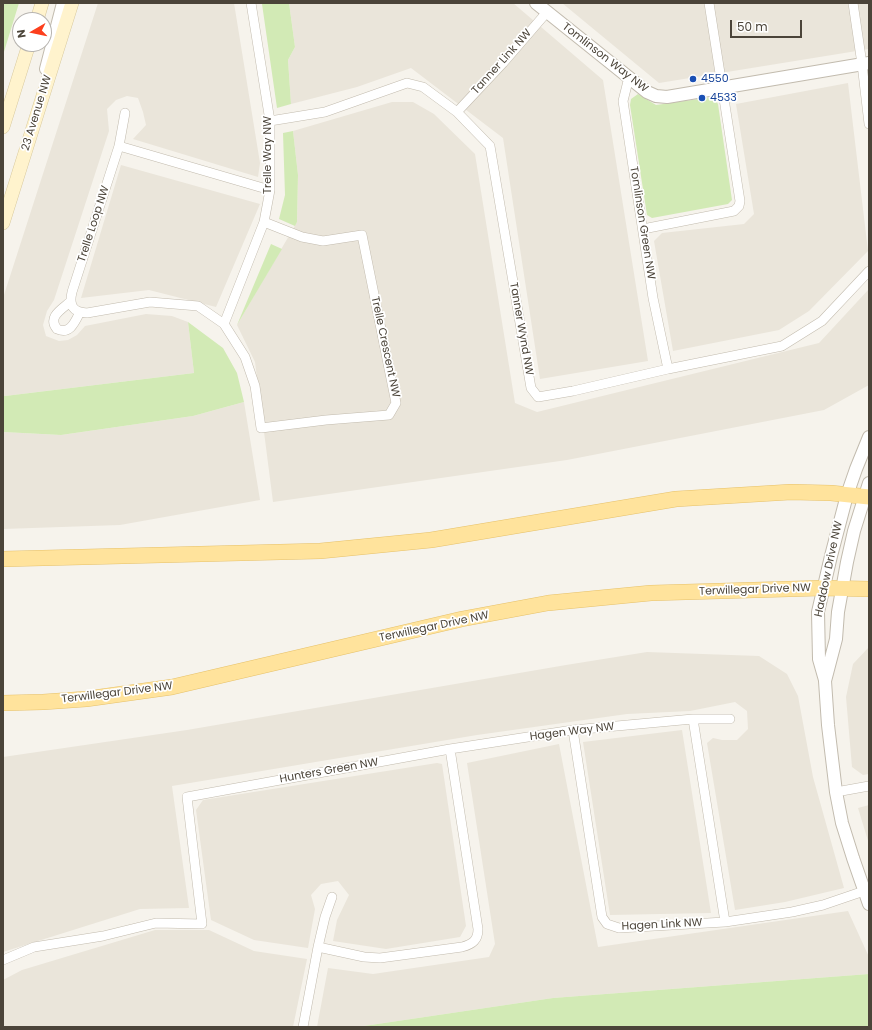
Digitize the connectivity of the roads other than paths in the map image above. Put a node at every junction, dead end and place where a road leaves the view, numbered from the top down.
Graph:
1 (63, 3) edge
2 (72, 3) edge
3 (251, 3) edge
4 (536, 3) edge
5 (709, 3) edge
6 (853, 3) edge
7 (547, 12) junction
8 (26, 52) edge
9 (866, 63) edge
10 (629, 77) junction
11 (722, 88) junction
12 (457, 112) junction
13 (125, 113) dead end
14 (270, 121) junction
15 (869, 124) edge
16 (3, 127) edge
17 (33, 127) junction
18 (119, 146) junction
19 (270, 190) junction
20 (264, 222) junction
21 (3, 223) edge
22 (643, 229) junction
23 (869, 272) edge
24 (70, 302) junction
25 (80, 312) junction
26 (224, 324) junction
27 (668, 369) junction
28 (869, 437) edge
29 (867, 492) edge
30 (847, 495) junction
31 (6, 558) edge
32 (823, 588) junction
33 (842, 588) junction
34 (869, 588) edge
35 (825, 681) junction
36 (3, 703) edge
37 (694, 719) junction
38 (730, 719) dead end
39 (573, 730) junction
40 (450, 750) junction
41 (869, 786) edge
42 (836, 792) junction
43 (864, 891) junction
44 (332, 897) dead end
45 (869, 904) edge
46 (725, 922) junction
47 (318, 947) junction
48 (3, 960) edge
49 (303, 1027) edge

1 - 17 street
2 - 17 main road, 23 Avenue NW
3 - 14 street, Trelle Way NW
4 - 7 street, Tomlinson Way NW
5 - 11 street
6 - 9 street
7 - 10 street, Tomlinson Way NW
7 - 12 street, Tanner Link NW
8 - 16 main road
9 - 11 street, Tomlinson Way NW
9 - 15 street
10 - 11 street, Tomlinson Way NW
10 - 22 street, Tomlinson Green NW
11 - 22 street
12 - 14 street, Tanner Wynd NW
12 - 27 street, Tanner Wynd NW
13 - 18 street, Trelle Loop NW
14 - 19 street, Trelle Way NW
17 - 21 main road, 23 Avenue NW
18 - 19 street
18 - 24 street, Trelle Loop NW
19 - 20 street, Trelle Way NW
20 - 26 street, Trelle Way NW
20 - 26 street, Trelle Crescent NW
22 - 27 street, Tomlinson Green NW
23 - 27 street, Tanner Wynd NW
24 - 25 street
24 - 25 street
25 - 26 street
28 - 30 street, Haddow Drive NW
29 - 30 main road
29 - 33 street, Haddow Drive NW
30 - 31 main road
30 - 32 street, Haddow Drive NW
32 - 33 main road, Terwillegar Drive NW
32 - 35 street, Haddow Drive NW
32 - 36 main road, Terwillegar Drive NW
33 - 34 main road, Terwillegar Drive NW
33 - 35 street, Haddow Drive NW
35 - 42 street, Haddow Drive NW
37 - 38 street, Hagen Way NW
37 - 39 street, Hagen Way NW
37 - 46 street
39 - 40 street, Hagen Way NW
39 - 46 street, Hagen Link NW
40 - 47 street
40 - 48 street, Hunters Green NW
41 - 42 street
42 - 43 street, Haddow Drive NW
43 - 45 street, Haddow Drive NW
43 - 46 street, Hagen Link NW
44 - 47 street
47 - 49 street

